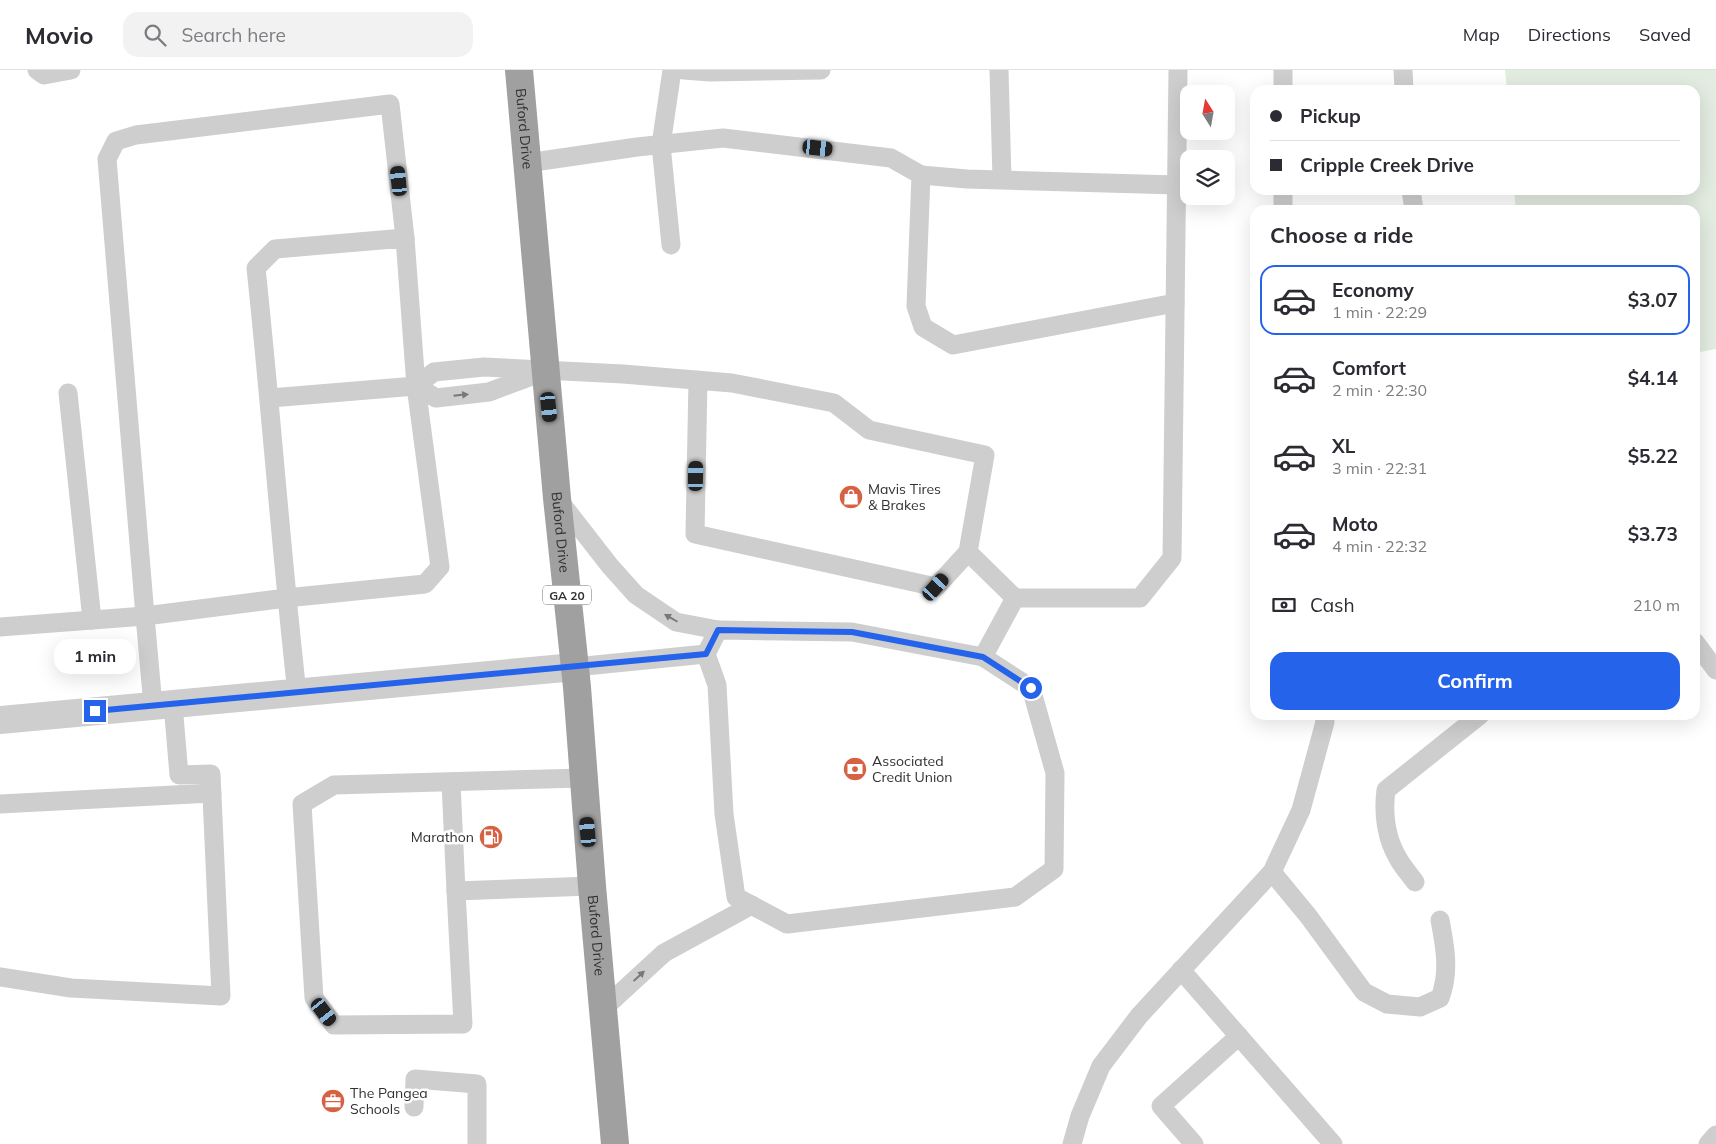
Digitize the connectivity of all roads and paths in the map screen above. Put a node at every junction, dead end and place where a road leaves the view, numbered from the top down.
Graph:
1 (37, 70) edge
2 (71, 70) edge
3 (519, 70) edge
4 (672, 70) edge
5 (684, 70) edge
6 (821, 70) edge
7 (999, 70) edge
8 (1178, 70) edge
9 (1283, 70) edge
10 (1403, 70) edge
11 (711, 71) edge
12 (1283, 85) edge
13 (1404, 85) edge
14 (661, 145) junction
15 (527, 163) junction
16 (921, 175) junction
17 (1002, 180) junction
18 (1177, 185) junction
19 (406, 238) junction
20 (671, 245) dead end
21 (1175, 302) junction
22 (546, 371) junction
23 (698, 380) junction
24 (416, 386) junction
25 (68, 393) dead end
26 (270, 398) junction
27 (557, 498) junction
28 (968, 552) junction
29 (286, 598) junction
30 (1015, 598) junction
31 (145, 616) junction
32 (92, 620) junction
33 (0, 627) edge
34 (718, 630) junction
35 (1700, 649) edge
36 (706, 654) junction
37 (983, 657) junction
38 (575, 667) junction
39 (1716, 670) edge
40 (297, 693) junction
41 (163, 705) junction
42 (0, 720) edge
43 (1325, 720) edge
44 (1474, 720) edge
45 (583, 778) junction
46 (451, 783) junction
47 (212, 793) junction
48 (0, 804) edge
49 (1272, 872) junction
50 (1416, 882) dead end
51 (592, 886) junction
52 (456, 891) junction
53 (752, 905) junction
54 (1440, 920) dead end
55 (1181, 970) junction
56 (0, 977) edge
57 (603, 1009) junction
58 (1239, 1036) junction
59 (414, 1107) dead end
60 (1716, 1135) edge
61 (477, 1144) edge
62 (615, 1144) edge
63 (1072, 1144) edge
64 (1194, 1144) edge
65 (1333, 1144) edge
66 (1708, 1144) edge

1 - 2 lane
3 - 15 highway, Buford Drive / GA 20
4 - 14 lane
5 - 11 lane
6 - 11 lane
7 - 17 lane
8 - 18 lane
9 - 12 lane
10 - 13 lane
14 - 15 lane
14 - 16 lane
14 - 20 lane
15 - 22 highway, Buford Drive / GA 20
16 - 17 lane
16 - 21 lane
17 - 18 lane
18 - 21 lane
19 - 24 lane
19 - 26 lane
19 - 31 lane
21 - 30 lane
22 - 23 lane
22 - 24 lane
24 -> 22 lane
22 - 27 highway, Buford Drive / GA 20
23 - 28 lane
23 - 28 lane
24 - 26 lane
24 - 29 lane
25 - 32 lane
26 - 29 lane
34 -> 27 lane
27 - 38 highway, Buford Drive / GA 20
28 - 30 lane
29 - 31 lane
29 - 40 lane
30 - 37 lane
31 - 32 lane
31 - 41 lane
32 - 33 lane
34 - 36 lane
34 - 37 lane
35 - 39 lane
36 - 38 lane
36 - 53 lane
37 - 53 lane
38 - 40 street
38 - 45 highway, Buford Drive / GA 20
40 - 41 street
41 - 42 street
41 - 47 lane
43 - 49 lane
44 - 50 lane
45 - 46 lane
45 - 51 highway, Buford Drive / GA 20
46 - 52 lane
46 - 52 lane
47 - 48 lane
47 - 56 lane
49 - 54 lane
49 - 55 lane
51 - 52 lane
51 - 57 highway, Buford Drive / GA 20
57 -> 53 lane
55 - 58 lane
55 - 63 lane
57 - 62 highway, Buford Drive / GA 20
58 - 64 lane
58 - 65 lane
59 - 61 lane
60 - 66 lane

